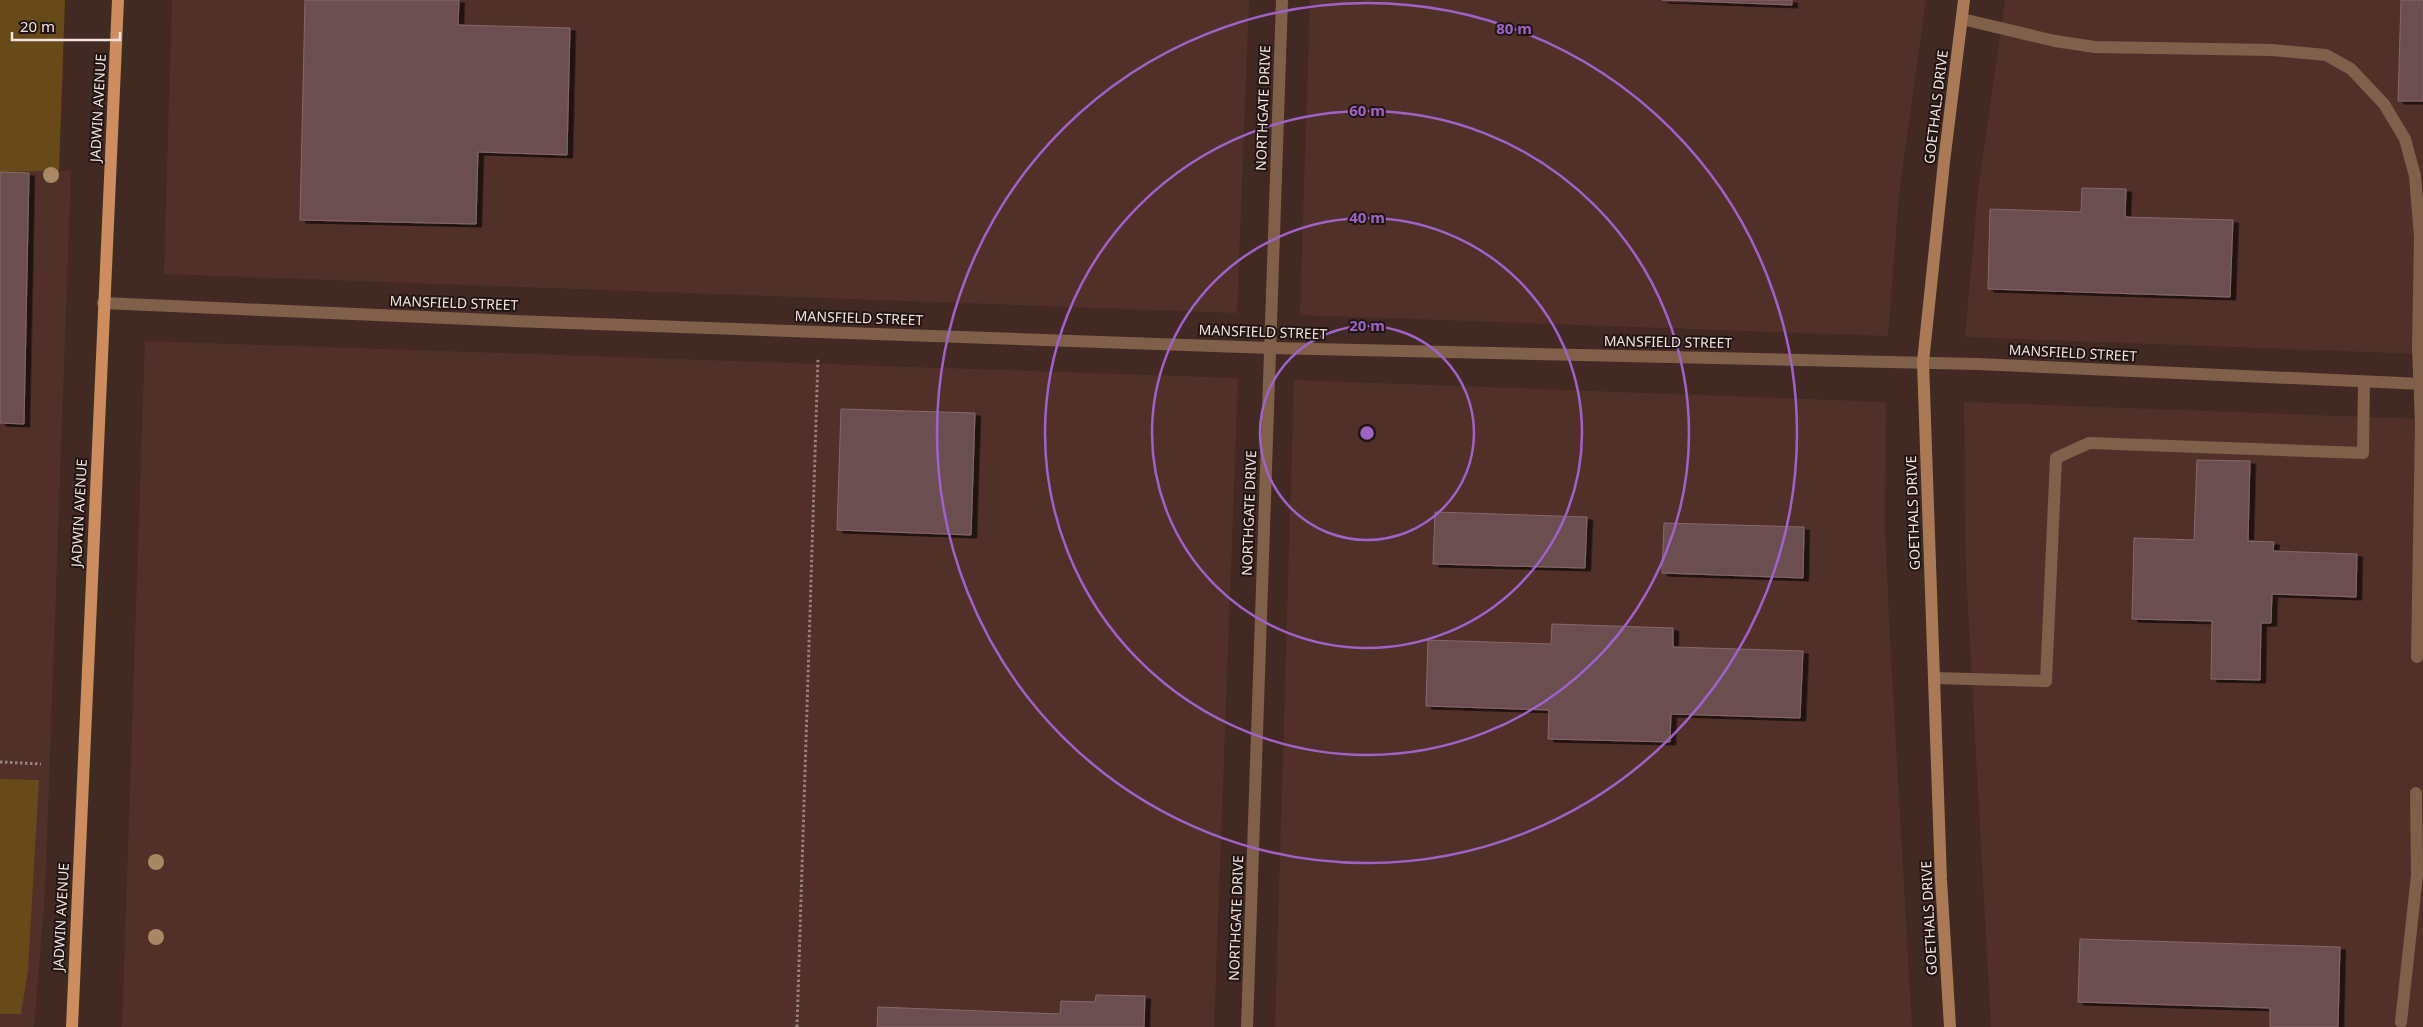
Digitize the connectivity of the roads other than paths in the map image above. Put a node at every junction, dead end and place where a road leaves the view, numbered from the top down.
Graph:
1 (118, 0) edge
2 (1282, 0) edge
3 (1964, 0) edge
4 (1962, 19) junction
5 (103, 303) junction
6 (1270, 348) junction
7 (1923, 362) junction
8 (2364, 382) junction
9 (2422, 384) edge
10 (2417, 657) dead end
11 (1934, 678) junction
12 (2416, 793) dead end
13 (2401, 1022) dead end
14 (72, 1027) edge
15 (1247, 1027) edge
16 (1950, 1027) edge

1 - 5 main road, JADWIN AVENUE
2 - 6 street, NORTHGATE DRIVE
3 - 4 street, GOETHALS DRIVE
4 - 7 street, GOETHALS DRIVE
4 - 9 street
5 - 6 street, MANSFIELD STREET
5 - 14 main road, JADWIN AVENUE
6 - 7 street, MANSFIELD STREET
6 - 15 street, NORTHGATE DRIVE
7 - 8 street, MANSFIELD STREET
7 - 11 street, GOETHALS DRIVE
8 - 9 street, MANSFIELD STREET
8 - 11 street
9 - 10 street
11 - 16 street, GOETHALS DRIVE
12 - 13 street

